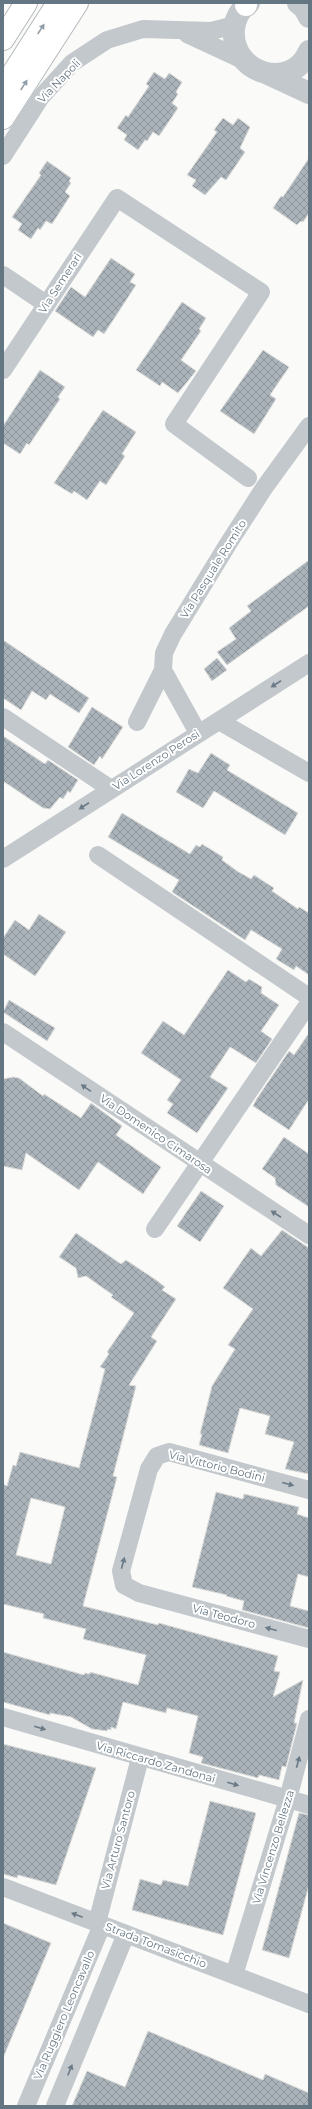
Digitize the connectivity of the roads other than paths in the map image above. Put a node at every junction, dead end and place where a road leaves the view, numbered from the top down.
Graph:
1 (26, 3) edge
2 (58, 3) edge
3 (77, 3) edge
4 (298, 3) edge
5 (247, 4) edge
6 (309, 17) edge
7 (235, 25) junction
8 (183, 32) junction
9 (3, 39) edge
10 (309, 51) edge
11 (243, 60) junction
12 (266, 73) junction
13 (3, 89) edge
14 (309, 93) edge
15 (3, 118) edge
16 (3, 156) edge
17 (3, 275) edge
18 (46, 304) junction
19 (3, 370) edge
20 (309, 426) edge
21 (248, 478) dead end
22 (309, 663) edge
23 (163, 670) junction
24 (3, 716) edge
25 (219, 721) junction
26 (138, 722) dead end
27 (198, 733) junction
28 (309, 773) edge
29 (111, 789) junction
30 (98, 855) dead end
31 (3, 859) edge
32 (309, 997) edge
33 (309, 1003) edge
34 (3, 1032) edge
35 (200, 1164) junction
36 (155, 1228) dead end
37 (309, 1235) edge
38 (309, 1490) edge
39 (139, 1593) joint
40 (309, 1639) edge
41 (3, 1717) edge
42 (309, 1719) edge
43 (140, 1758) junction
44 (288, 1799) junction
45 (309, 1806) edge
46 (3, 1887) edge
47 (99, 1924) junction
48 (126, 1934) junction
49 (234, 1975) junction
50 (309, 2004) edge
51 (26, 2106) edge
52 (55, 2106) edge

1 - 9 highway
13 -> 2 highway
15 -> 3 highway
4 - 6 street
5 - 7 street
7 - 8 street, Via Napoli
7 - 11 street
8 - 11 street, Via Napoli
8 - 16 street, Via Napoli
10 - 12 street
11 - 12 street
12 - 14 street
17 - 18 street
18 - 19 street, Via Semerari
18 - 21 street, Via Semerari
20 - 23 street, Via Pasquale Romito
22 -> 25 street, Via Lorenzo Perosi
23 - 26 street, Via Pasquale Romito
23 - 27 street
24 - 29 street
25 - 27 street, Via Lorenzo Perosi
25 - 28 street
27 - 29 street, Via Lorenzo Perosi
29 -> 31 street, Via Lorenzo Perosi
30 - 32 street
33 - 35 street
35 -> 34 street, Via Domenico Cimarosa
35 - 36 street
37 -> 35 street, Via Domenico Cimarosa
39 -> 38 street, Via Vittorio Bodini
40 -> 39 street, Via Teodoro
41 -> 43 street, Via Riccardo Zandonai
44 -> 42 street, Via Vincenzo Bellezza
43 -> 44 street, Via Riccardo Zandonai
43 - 47 street, Via Arturo Santoro
44 - 45 street, Via Riccardo Zandonai
44 - 49 street, Via Vincenzo Bellezza
47 -> 46 street, Strada Tomasicchio
47 - 48 street, Strada Tomasicchio
47 - 51 street, Via Ruggiero Leoncavallo
48 - 49 street, Strada Tomasicchio
52 -> 48 street
49 - 50 street, Strada Tomasicchio

